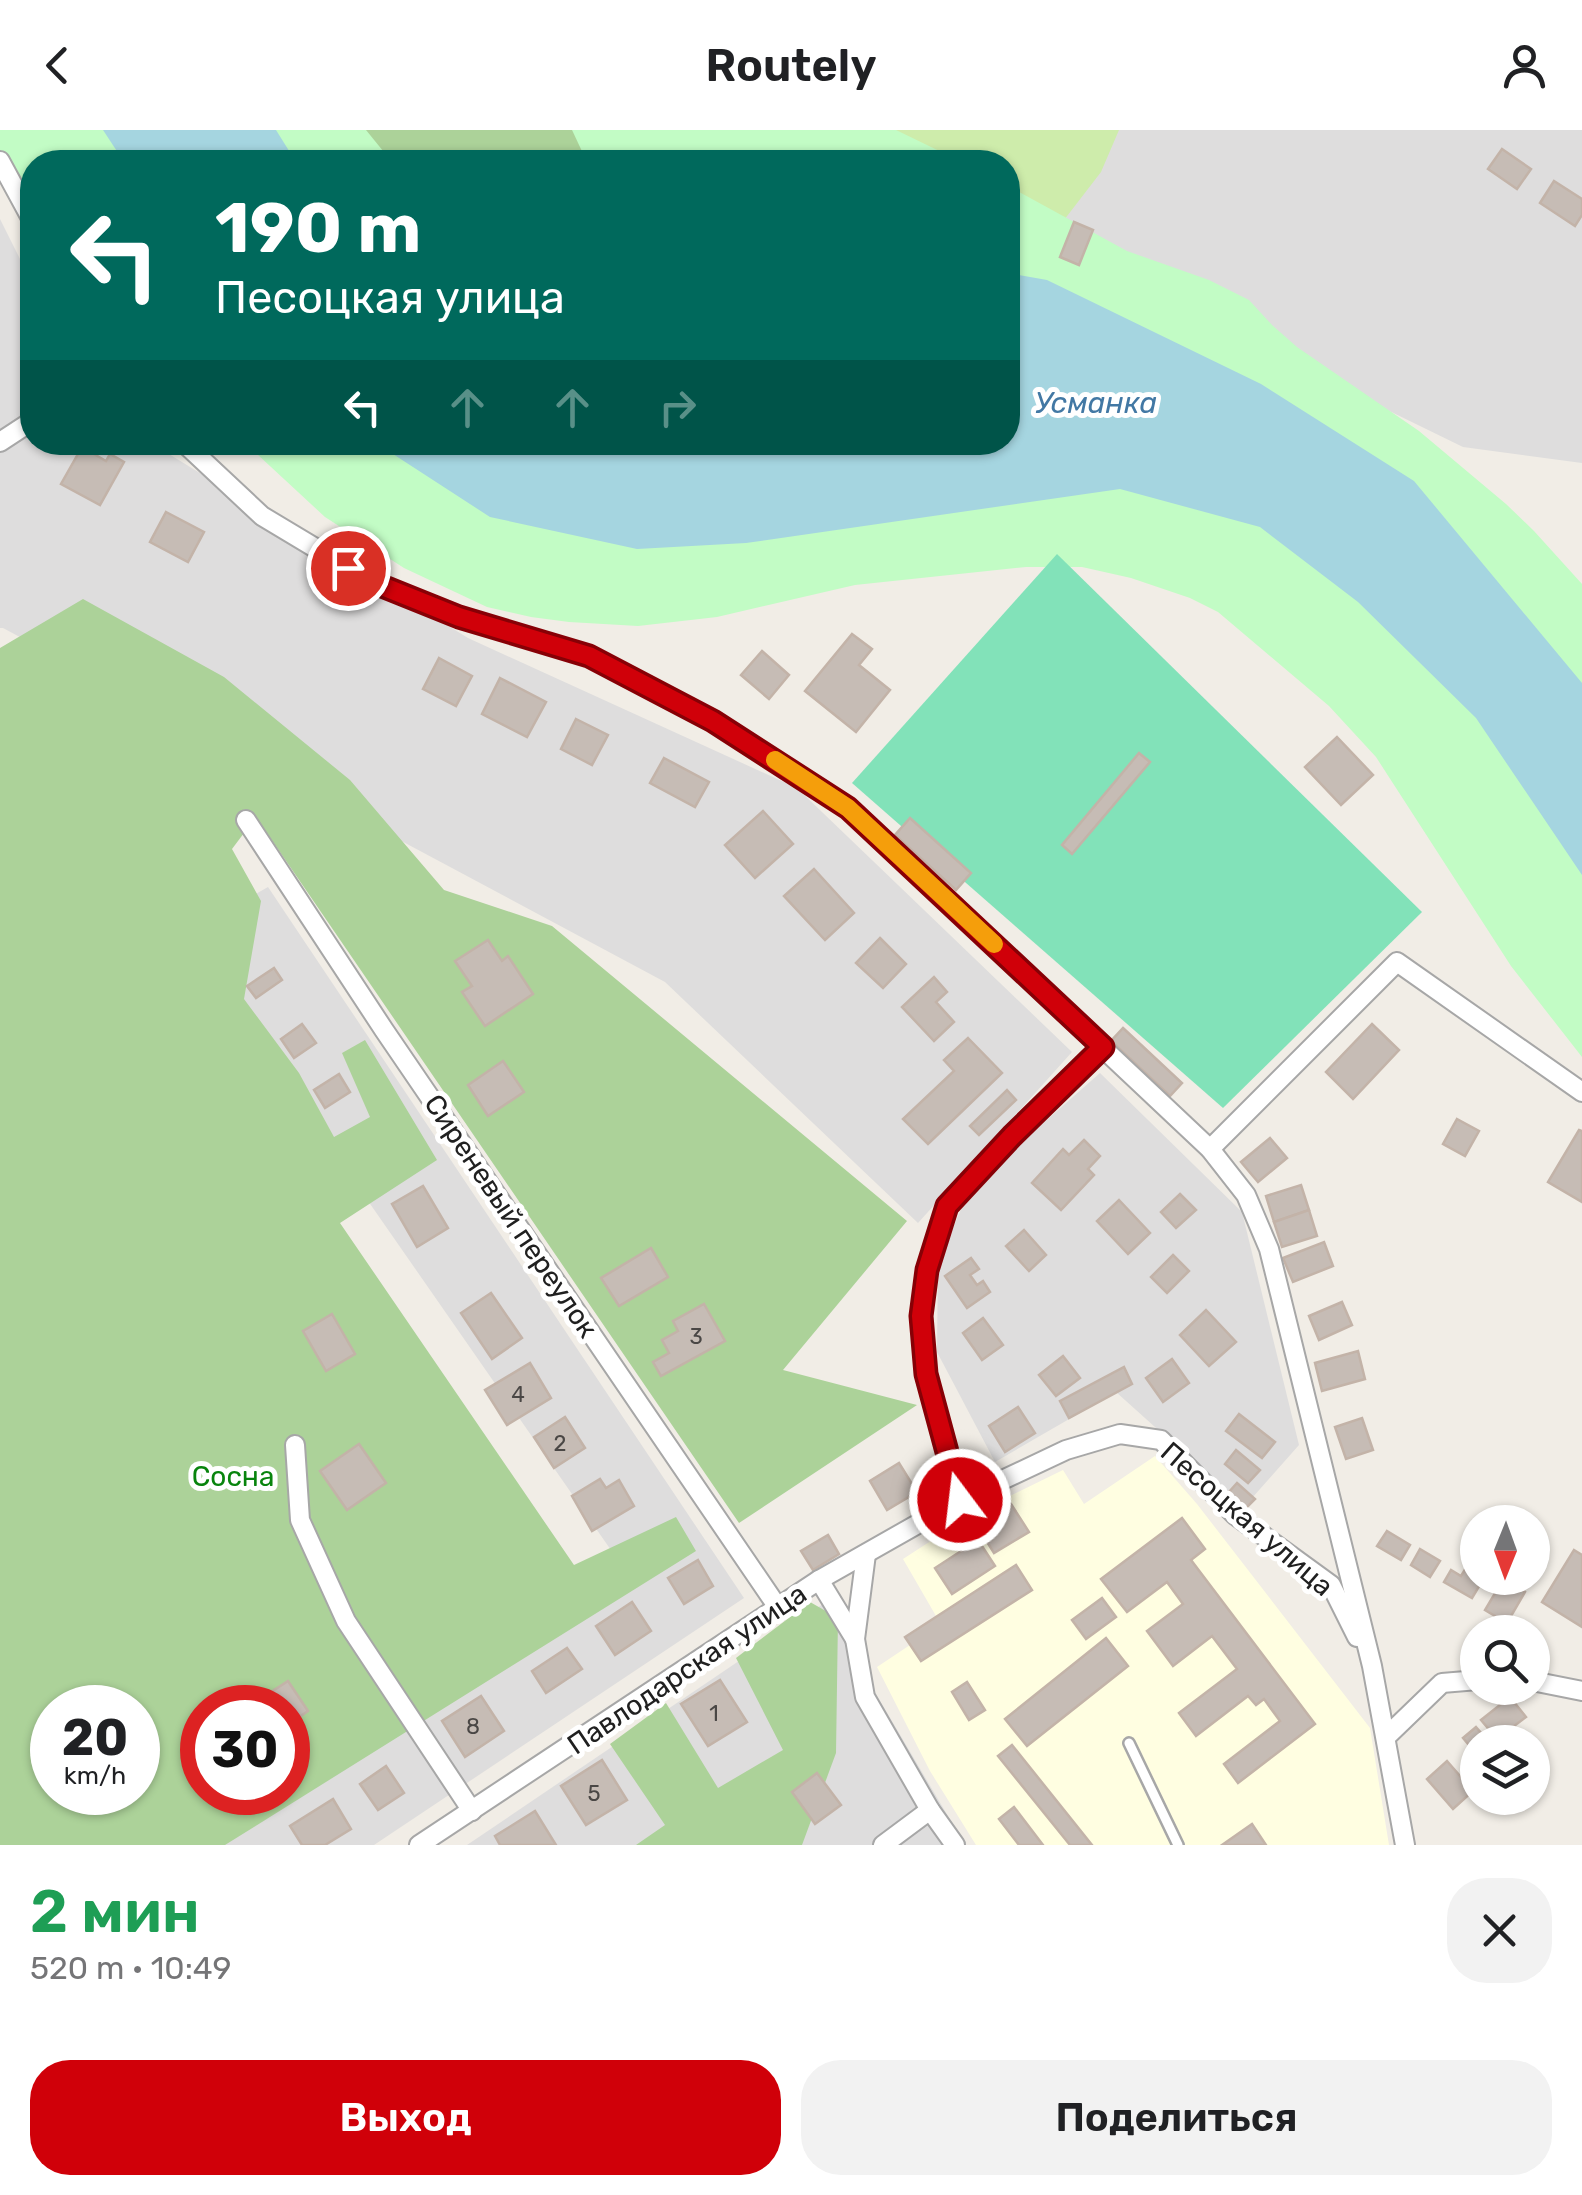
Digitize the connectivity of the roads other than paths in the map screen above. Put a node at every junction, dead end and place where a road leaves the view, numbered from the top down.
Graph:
1 (0, 160) edge
2 (20, 198) edge
3 (198, 455) edge
4 (246, 820) dead end
5 (1103, 1047) junction
6 (1582, 1092) edge
7 (1210, 1149) junction
8 (295, 1445) dead end
9 (952, 1470) junction
10 (985, 1488) junction
11 (960, 1500) junction
12 (866, 1554) junction
13 (820, 1580) junction
14 (779, 1609) junction
15 (855, 1640) junction
16 (1372, 1666) junction
17 (1460, 1682) edge
18 (1550, 1684) edge
19 (1582, 1691) edge
20 (1386, 1736) junction
21 (1128, 1743) dead end
22 (930, 1810) junction
23 (472, 1812) junction
24 (419, 1845) edge
25 (883, 1845) edge
26 (955, 1845) edge
27 (1178, 1845) edge
28 (1405, 1845) edge

1 - 2 street
3 - 5 street, Песоцкая улица
4 - 14 street, Сиреневый переулок
5 - 7 street, Песоцкая улица
5 - 9 street
6 - 7 street
7 - 16 street, Песоцкая улица
8 - 23 street
9 - 10 street
9 - 11 street
10 - 11 street, Песоцкая улица
10 - 16 street, Песоцкая улица
11 - 12 street, Павлодарская улица
12 - 13 street, Павлодарская улица
12 - 15 street
13 - 14 street, Павлодарская улица
13 - 15 street
14 - 23 street, Павлодарская улица
15 - 22 street
16 - 20 street, Песоцкая улица
17 - 20 street
18 - 19 street
20 - 28 street, Песоцкая улица
21 - 27 lane
22 - 25 street
22 - 26 street
23 - 24 street, Павлодарская улица

